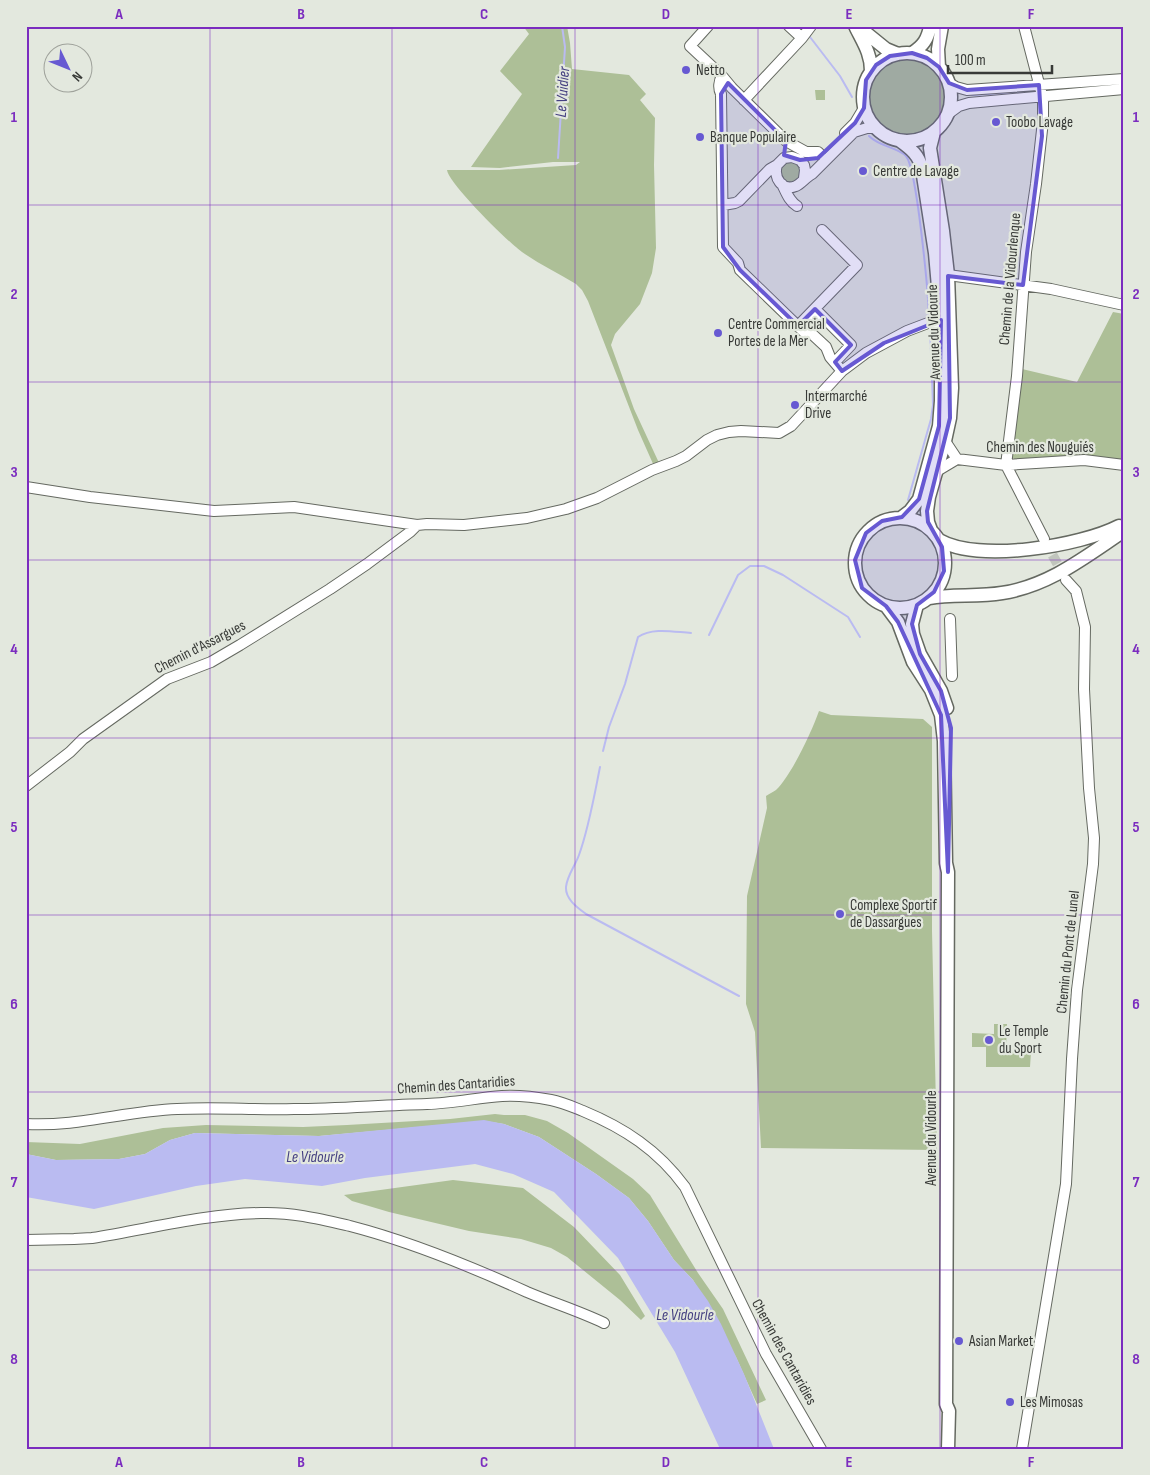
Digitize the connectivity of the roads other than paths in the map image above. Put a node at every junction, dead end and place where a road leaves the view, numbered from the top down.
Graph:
1 (708, 26) edge
2 (789, 26) edge
3 (811, 26) edge
4 (855, 26) edge
5 (930, 26) edge
6 (942, 26) edge
7 (1024, 26) edge
8 (802, 38) junction
9 (912, 53) junction
10 (898, 54) junction
11 (939, 67) junction
12 (871, 71) junction
13 (1124, 79) edge
14 (725, 80) junction
15 (948, 83) junction
16 (1039, 85) junction
17 (1124, 89) edge
18 (1042, 96) junction
19 (744, 100) junction
20 (864, 108) junction
21 (948, 114) junction
22 (874, 128) junction
23 (934, 132) junction
24 (786, 141) junction
25 (900, 141) junction
26 (796, 147) junction
27 (820, 154) junction
28 (799, 159) junction
29 (781, 161) junction
30 (802, 181) junction
31 (780, 182) junction
32 (723, 204) junction
33 (723, 216) junction
34 (822, 230) dead end
35 (948, 276) junction
36 (1023, 285) junction
37 (1124, 306) edge
38 (815, 309) junction
39 (941, 321) junction
40 (798, 326) junction
41 (835, 362) junction
42 (842, 371) junction
43 (945, 441) junction
44 (957, 459) junction
45 (1006, 465) junction
46 (1124, 465) edge
47 (937, 471) junction
48 (26, 487) edge
49 (902, 517) junction
50 (1124, 523) edge
51 (417, 525) junction
52 (1124, 530) edge
53 (935, 535) junction
54 (1044, 539) tunnel mouth
55 (1066, 580) tunnel mouth
56 (929, 598) junction
57 (917, 605) junction
58 (886, 606) junction
59 (950, 619) dead end
60 (952, 676) dead end
61 (26, 786) edge
62 (948, 872) junction
63 (26, 1124) edge
64 (26, 1240) edge
65 (604, 1323) dead end
66 (946, 1404) junction
67 (822, 1449) edge
68 (942, 1449) edge
69 (948, 1449) edge
70 (1022, 1449) edge

1 - 14 street
2 - 8 street
3 - 8 street
4 - 10 main road
4 - 12 main road
5 - 9 main road
6 - 11 main road
7 - 16 street
8 - 19 street
9 - 10 main road
9 - 11 main road
10 - 12 main road
11 - 15 main road
12 - 20 main road
13 - 16 street
14 - 19 street
14 - 32 street
15 - 16 street
15 - 21 main road
16 - 18 street, Chemin de la Vidourlenque
17 - 18 street
18 - 21 street
18 - 36 street, Chemin de la Vidourlenque
19 - 24 street
20 - 22 main road
20 - 27 street
21 - 23 main road
22 - 25 main road
22 - 30 street
23 - 25 main road
23 - 35 main road, Avenue du Vidourle
24 - 26 street
24 - 29 street
25 - 39 main road, Avenue du Vidourle
26 - 27 street
26 - 28 street
27 - 28 street
28 - 29 street
28 - 30 street
29 - 31 street
29 - 32 street
30 - 31 street
30 - 31 street
31 - 33 street
32 - 33 street
33 - 40 street
34 - 38 street
35 - 36 street
35 - 43 main road, Avenue du Vidourle
36 - 37 street
36 - 45 street, Chemin de la Vidourlenque
38 - 40 street
38 - 41 street
39 - 42 street
39 - 49 main road, Avenue du Vidourle
40 - 41 street
41 - 42 street
42 - 51 street
43 - 44 street
43 - 47 main road, Avenue du Vidourle
44 - 45 street, Chemin des Nouguiés
44 - 47 street
45 - 46 street, Chemin des Nouguiés
45 - 54 street
47 - 53 main road, Avenue du Vidourle
48 - 51 street
49 - 53 main road
49 - 58 main road
50 - 53 main road
51 - 61 street, Chemin d'Assargues
52 - 56 main road
53 - 56 main road
55 - 70 street, Chemin du Pont de Lunel
56 - 57 main road
57 - 58 main road
57 - 62 main road, Avenue du Vidourle
58 - 62 main road, Avenue du Vidourle
59 - 60 street
62 - 66 main road, Avenue du Vidourle
63 - 67 street, Chemin des Cantaridies
64 - 65 street
66 - 68 main road, Avenue du Vidourle
66 - 69 main road, Avenue du Vidourle

